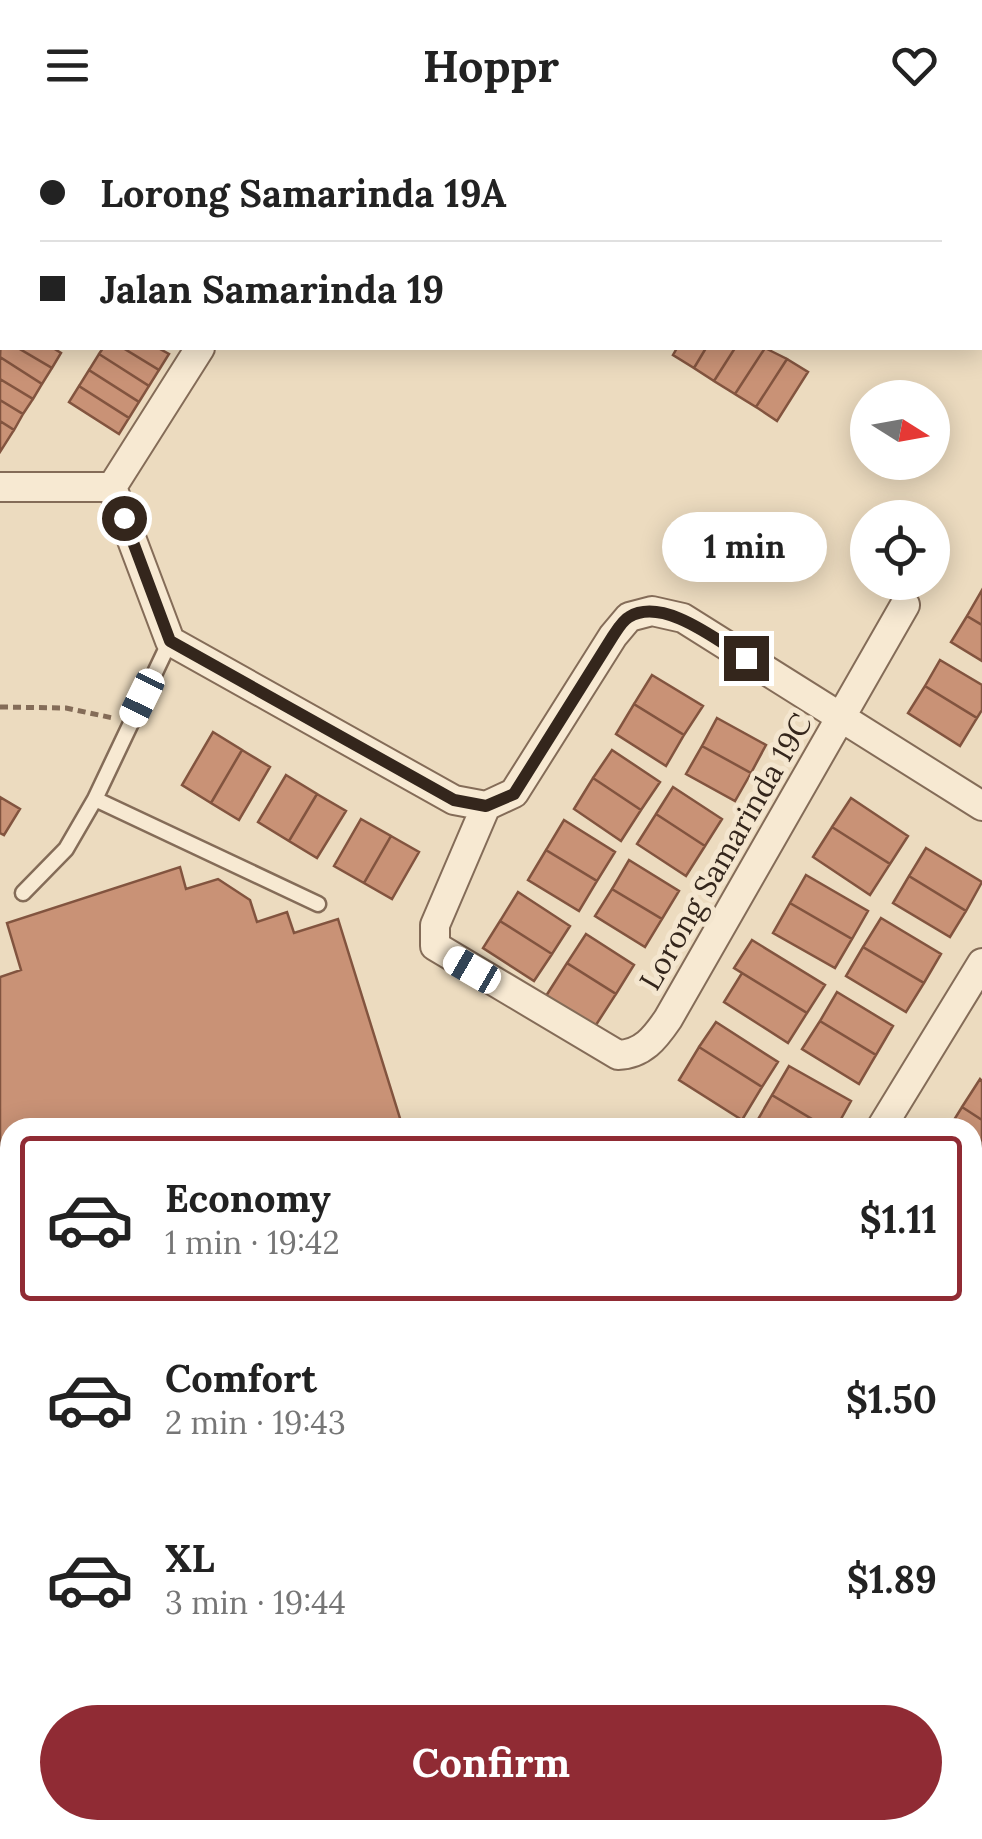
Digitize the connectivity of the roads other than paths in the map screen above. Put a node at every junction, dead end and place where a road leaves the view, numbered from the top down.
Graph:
1 (199, 350) edge
2 (0, 487) edge
3 (112, 487) junction
4 (906, 605) dead end
5 (170, 641) junction
6 (841, 718) junction
7 (95, 799) junction
8 (486, 806) junction
9 (982, 806) edge
10 (23, 893) dead end
11 (318, 904) dead end
12 (982, 964) edge
13 (887, 1118) edge

1 - 3 street
2 - 3 street
3 - 5 street
4 - 6 street, Lorong Samarinda 19C
5 - 7 lane
5 - 8 street
6 - 8 street
6 - 8 street, Lorong Samarinda 19C
6 - 9 street
7 - 10 lane
7 - 11 lane
12 - 13 street

